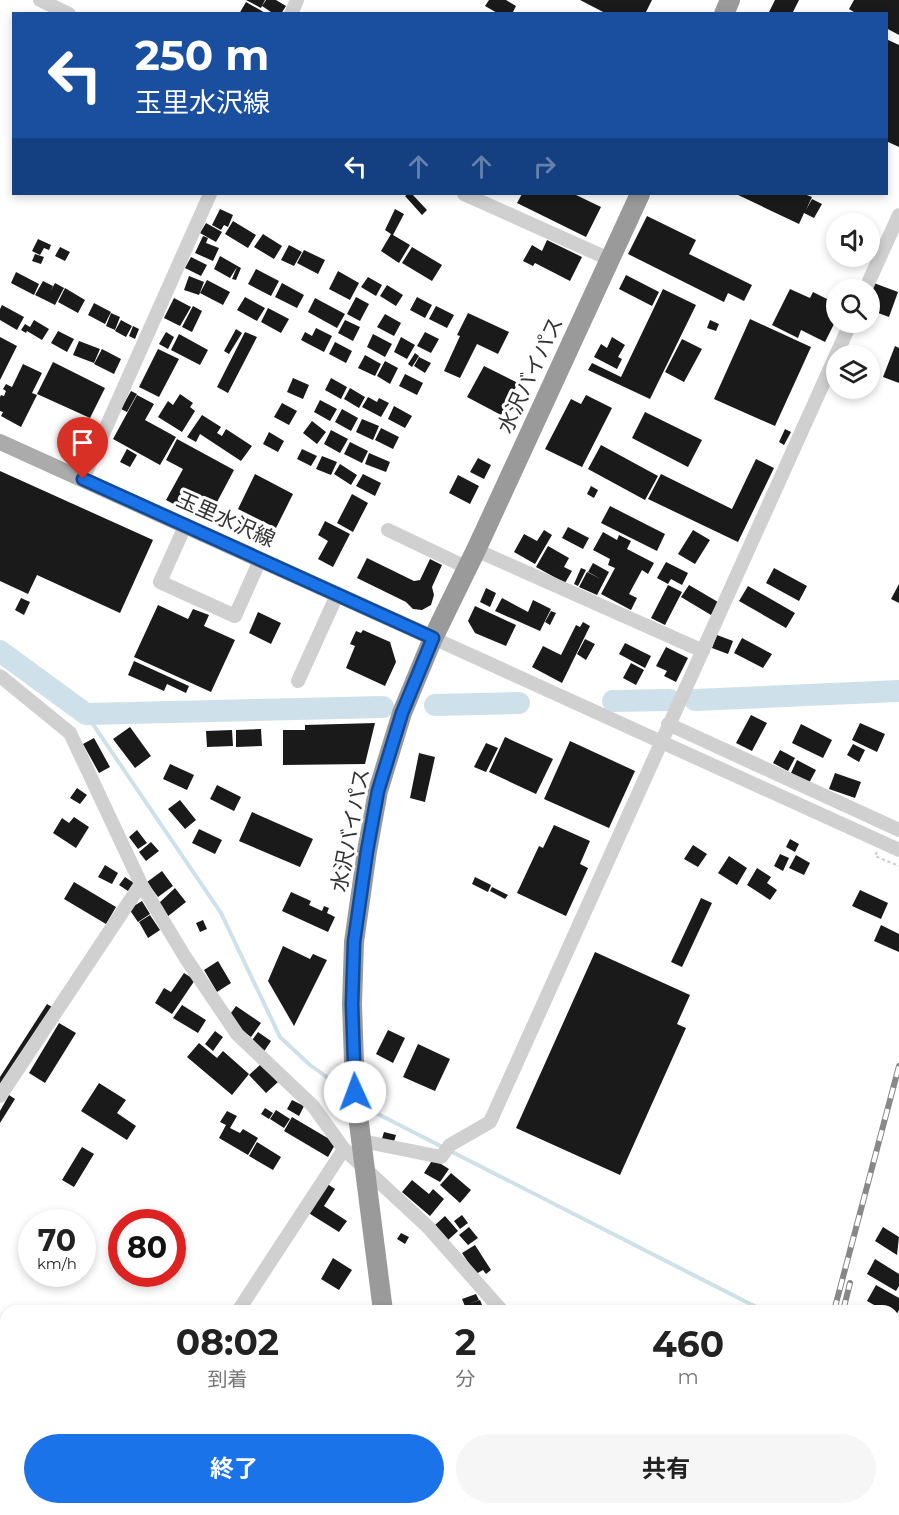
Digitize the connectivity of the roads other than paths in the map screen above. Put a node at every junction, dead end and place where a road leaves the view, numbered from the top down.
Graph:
1 (40, 0) edge
2 (65, 12) edge
3 (210, 195) edge
4 (466, 195) edge
5 (640, 195) edge
6 (899, 215) edge
7 (609, 259) junction
8 (870, 279) edge
9 (845, 333) edge
10 (0, 442) edge
11 (83, 479) junction
12 (185, 526) junction
13 (388, 530) dead end
14 (472, 559) junction
15 (260, 560) junction
16 (337, 595) junction
17 (433, 638) junction
18 (703, 651) junction
19 (0, 676) edge
20 (298, 681) dead end
21 (668, 724) junction
22 (660, 742) junction
23 (899, 830) edge
24 (899, 850) edge
25 (141, 884) junction
26 (0, 1096) edge
27 (352, 1145) junction
28 (363, 1166) junction
29 (242, 1305) edge
30 (382, 1305) edge
31 (497, 1305) edge

1 - 2 street
3 - 11 street
4 - 7 street
5 - 7 highway, 水沢バイパス
6 - 8 street
7 - 14 highway, 水沢バイパス
9 - 18 street
10 - 11 main road, 玉里水沢線
11 - 12 main road, 玉里水沢線
12 - 15 main road, 玉里水沢線
12 - 15 street
13 - 14 street
14 - 17 highway, 水沢バイパス
14 - 18 street
15 - 16 main road, 玉里水沢線
16 - 17 main road, 玉里水沢線
16 - 20 street
17 - 22 street
17 - 27 highway, 水沢バイパス
18 - 21 street
19 - 25 street
21 - 22 street
21 - 23 street
22 - 24 street
22 - 27 street
25 - 26 street
25 - 27 street
27 - 28 highway, 水沢バイパス
27 - 29 street
28 - 30 highway, 水沢バイパス
28 - 31 street

